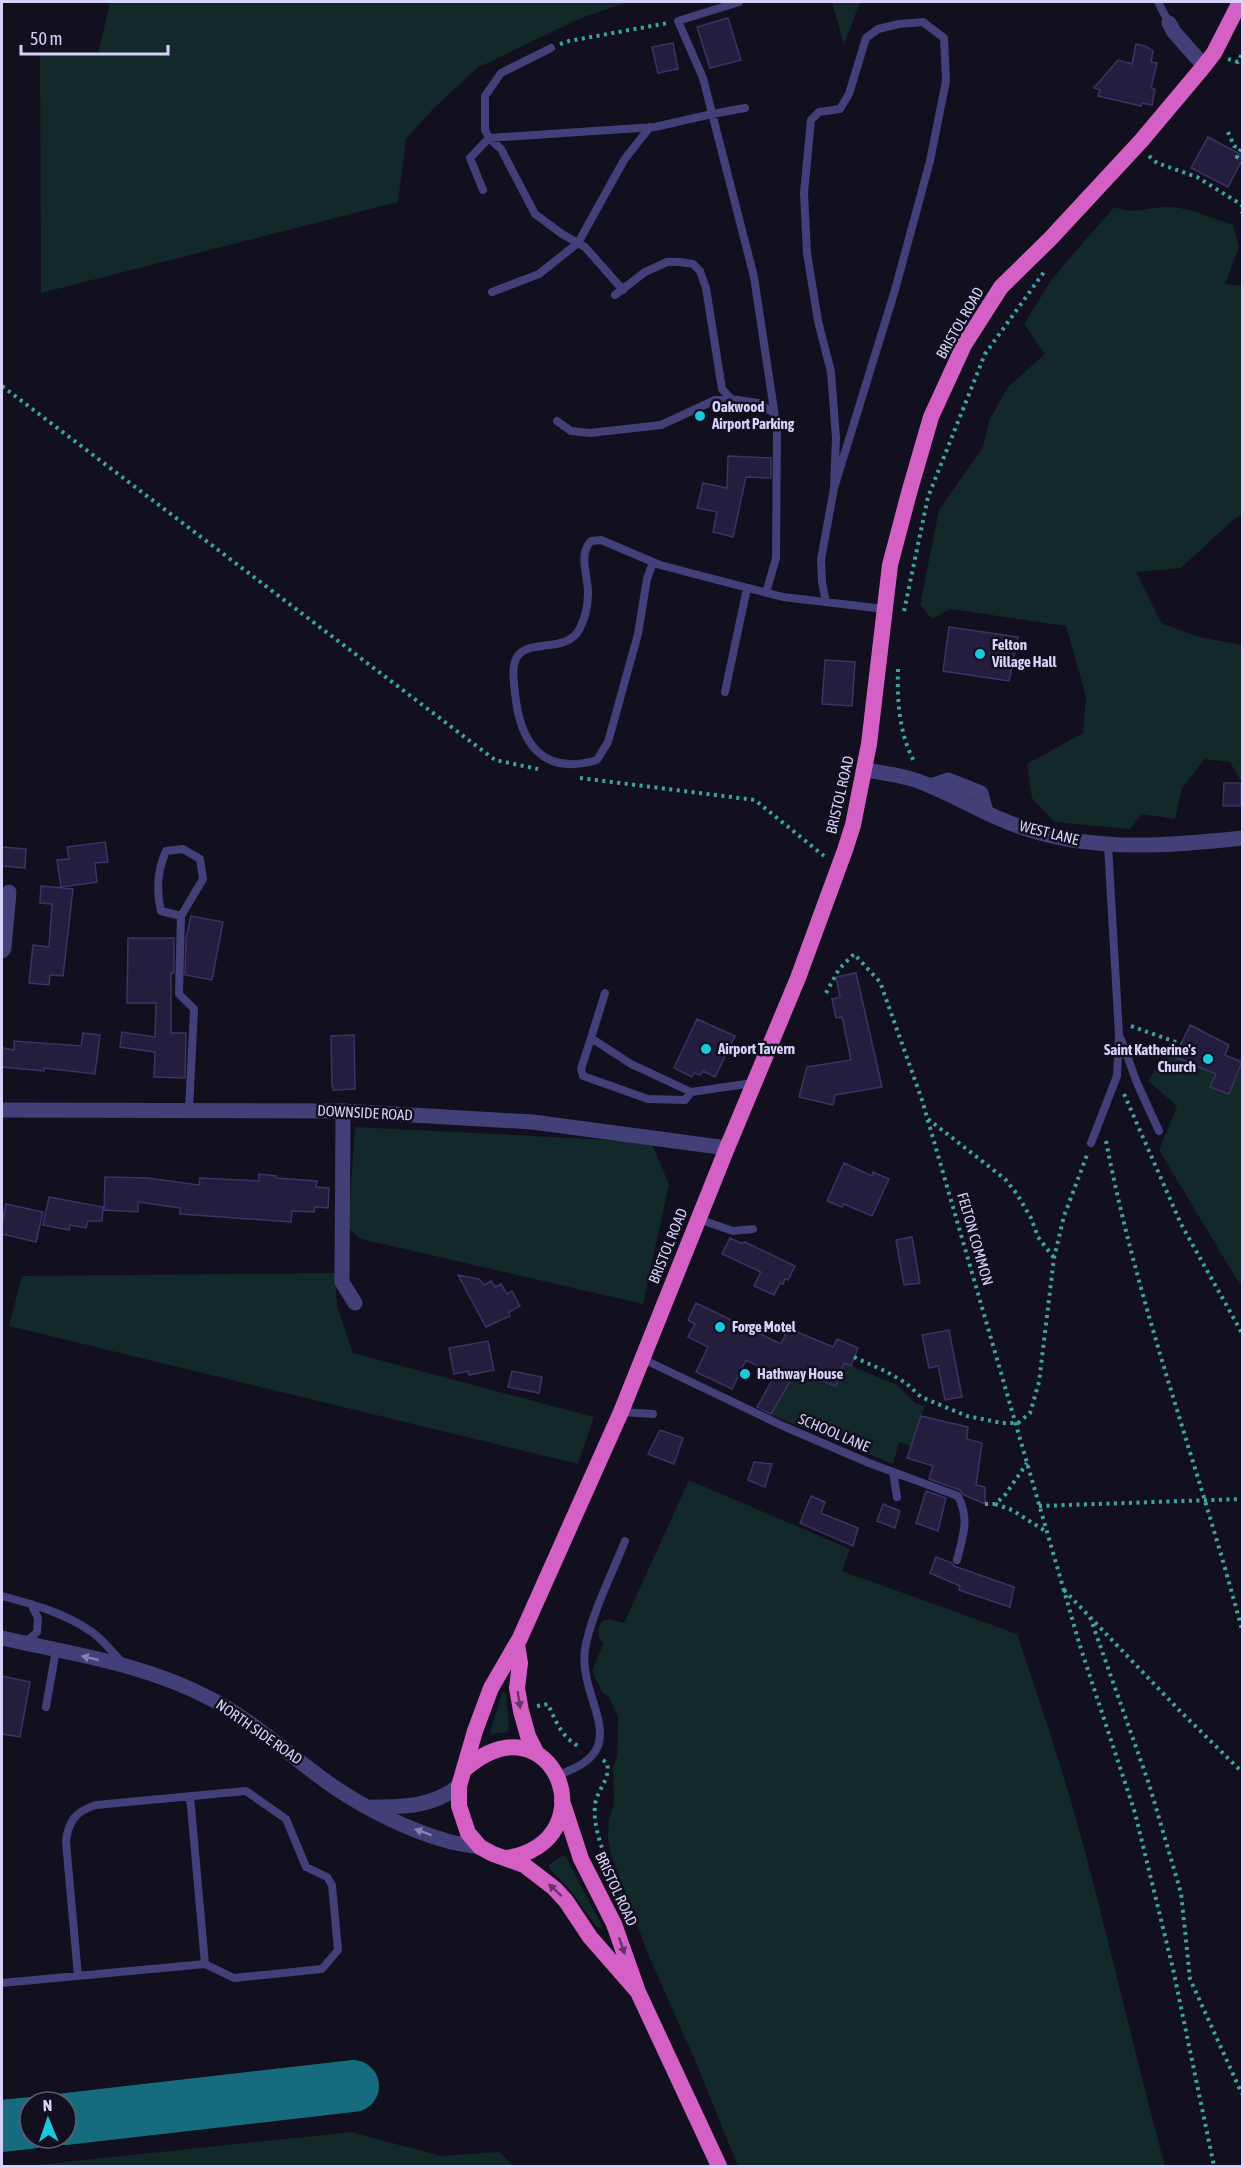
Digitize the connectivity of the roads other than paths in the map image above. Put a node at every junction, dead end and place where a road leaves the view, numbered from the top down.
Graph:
1 (739, 2) edge
2 (1158, 2) edge
3 (1240, 2) edge
4 (1169, 23) joint
5 (551, 48) road end
6 (1204, 66) junction
7 (745, 108) dead end
8 (712, 114) junction
9 (650, 127) junction
10 (489, 138) junction
11 (483, 190) dead end
12 (578, 243) junction
13 (623, 290) junction
14 (492, 292) dead end
15 (615, 295) dead end
16 (731, 399) junction
17 (774, 413) junction
18 (557, 421) dead end
19 (834, 488) junction
20 (653, 562) junction
21 (747, 588) junction
22 (765, 593) junction
23 (826, 602) junction
24 (884, 609) junction
25 (725, 692) dead end
26 (865, 770) junction
27 (1242, 838) edge
28 (1108, 845) junction
29 (11, 892) edge
30 (181, 916) junction
31 (2, 951) edge
32 (605, 993) dead end
33 (1119, 1035) junction
34 (591, 1038) junction
35 (754, 1082) junction
36 (691, 1092) junction
37 (2, 1110) edge
38 (189, 1110) junction
39 (344, 1110) junction
40 (1159, 1131) dead end
41 (1091, 1143) road end
42 (727, 1148) junction
43 (698, 1219) junction
44 (753, 1229) dead end
45 (355, 1303) dead end
46 (643, 1359) junction
47 (621, 1412) junction
48 (653, 1414) dead end
49 (893, 1472) junction
50 (897, 1497) dead end
51 (625, 1541) dead end
52 (957, 1560) dead end
53 (2, 1596) edge
54 (31, 1604) junction
55 (2, 1638) edge
56 (24, 1643) junction
57 (517, 1644) junction
58 (56, 1650) junction
59 (125, 1665) junction
60 (46, 1707) dead end
61 (537, 1752) junction
62 (465, 1769) junction
63 (557, 1776) junction
64 (459, 1786) junction
65 (190, 1796) junction
66 (562, 1802) junction
67 (369, 1807) junction
68 (480, 1846) junction
69 (507, 1858) junction
70 (205, 1964) junction
71 (78, 1976) junction
72 (2, 1983) edge
73 (638, 1992) junction
74 (720, 2166) edge

1 - 8 lane
2 - 4 lane
3 - 6 highway, BRISTOL ROAD
4 - 6 street
5 - 10 lane
6 - 24 highway, BRISTOL ROAD
7 - 8 lane
8 - 9 lane
8 - 17 lane
9 - 10 lane
9 - 12 lane
10 - 11 lane
10 - 12 lane
12 - 13 lane
12 - 14 lane
13 - 15 lane
13 - 16 lane
16 - 17 lane
16 - 18 lane
17 - 22 lane
19 - 19 lane
19 - 23 lane
20 - 20 lane
20 - 21 lane
21 - 22 lane
21 - 25 lane
22 - 23 lane
23 - 24 lane
24 - 26 highway, BRISTOL ROAD
26 - 28 street, WEST LANE
26 - 35 highway, BRISTOL ROAD
27 - 28 street, WEST LANE
28 - 33 lane
29 - 31 street
30 - 30 lane
30 - 38 lane
32 - 34 lane
33 - 40 lane
33 - 41 lane
34 - 36 lane
34 - 36 lane
35 - 36 lane
35 - 42 highway, BRISTOL ROAD
37 - 38 street, DOWNSIDE ROAD
38 - 39 street, DOWNSIDE ROAD
39 - 42 street, DOWNSIDE ROAD
39 - 45 street
42 - 43 highway, BRISTOL ROAD
43 - 44 lane
43 - 46 highway, BRISTOL ROAD
46 - 47 highway, BRISTOL ROAD
46 - 49 lane, SCHOOL LANE
47 - 48 lane
47 - 57 highway, BRISTOL ROAD
49 - 50 lane
49 - 52 lane, SCHOOL LANE
51 - 63 lane
53 - 54 lane
54 - 56 lane
54 - 59 lane
55 - 56 street, NORTH SIDE ROAD
56 - 58 street, NORTH SIDE ROAD
57 -> 61 highway, BRISTOL ROAD
57 - 62 highway, BRISTOL ROAD
59 -> 58 street, NORTH SIDE ROAD
58 - 60 lane
59 - 67 street, NORTH SIDE ROAD
61 - 62 highway
61 - 63 highway
62 - 64 highway
63 - 66 highway
64 - 67 street
64 - 68 highway
65 - 70 lane
65 - 70 lane
65 - 71 lane
66 - 69 highway
66 -> 73 highway, BRISTOL ROAD
68 -> 67 street, NORTH SIDE ROAD
68 - 69 highway
73 -> 69 highway, BRISTOL ROAD
70 - 71 lane
71 - 72 lane
73 - 74 highway, BRISTOL ROAD

